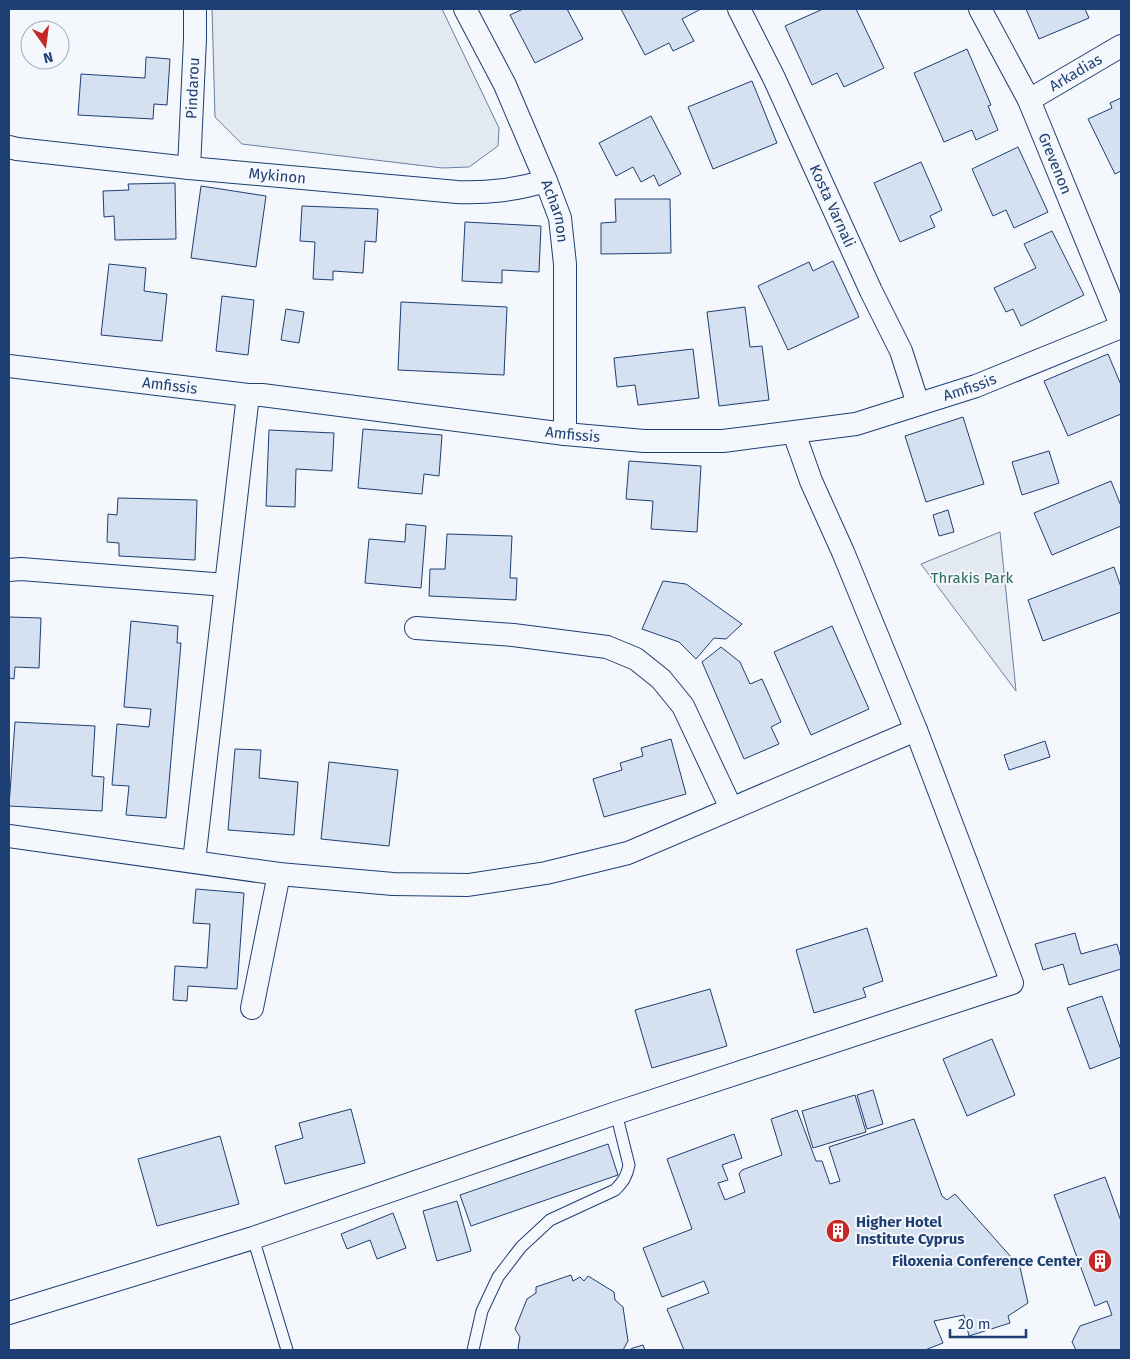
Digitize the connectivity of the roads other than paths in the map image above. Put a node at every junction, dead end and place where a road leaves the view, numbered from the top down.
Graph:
1 (194, 9) edge
2 (465, 9) edge
3 (738, 9) edge
4 (980, 9) edge
5 (1121, 46) edge
6 (1029, 100) junction
7 (9, 146) edge
8 (189, 168) junction
9 (546, 181) junction
10 (1121, 326) edge
11 (9, 366) edge
12 (248, 395) junction
13 (918, 404) junction
14 (794, 433) junction
15 (565, 434) junction
16 (9, 570) edge
17 (226, 585) junction
18 (416, 628) dead end
19 (916, 730) junction
20 (731, 808) junction
21 (9, 836) edge
22 (194, 861) junction
23 (279, 874) junction
24 (252, 1008) dead end
25 (616, 1113) junction
26 (253, 1238) junction
27 (9, 1313) edge
28 (287, 1350) edge
29 (473, 1350) edge

1 - 8 street, Pindarou
2 - 9 street, Acharnon
3 - 13 street, Kosta Varnali
4 - 6 street, Grevenon
5 - 6 street, Arkadias
6 - 10 street, Grevenon
7 - 8 street, Mykinon
8 - 9 street, Mykinon
9 - 15 street, Acharnon
10 - 13 street, Amfissis
11 - 12 street, Amfissis
12 - 15 street, Amfissis
12 - 17 street
13 - 14 street, Amfissis
14 - 15 street, Amfissis
14 - 19 street
16 - 17 street
17 - 22 street
18 - 20 street
19 - 20 street
19 - 25 street
20 - 23 street
21 - 22 street
22 - 23 street
23 - 24 street
25 - 26 street
25 - 29 lane
26 - 27 street
26 - 28 lane

